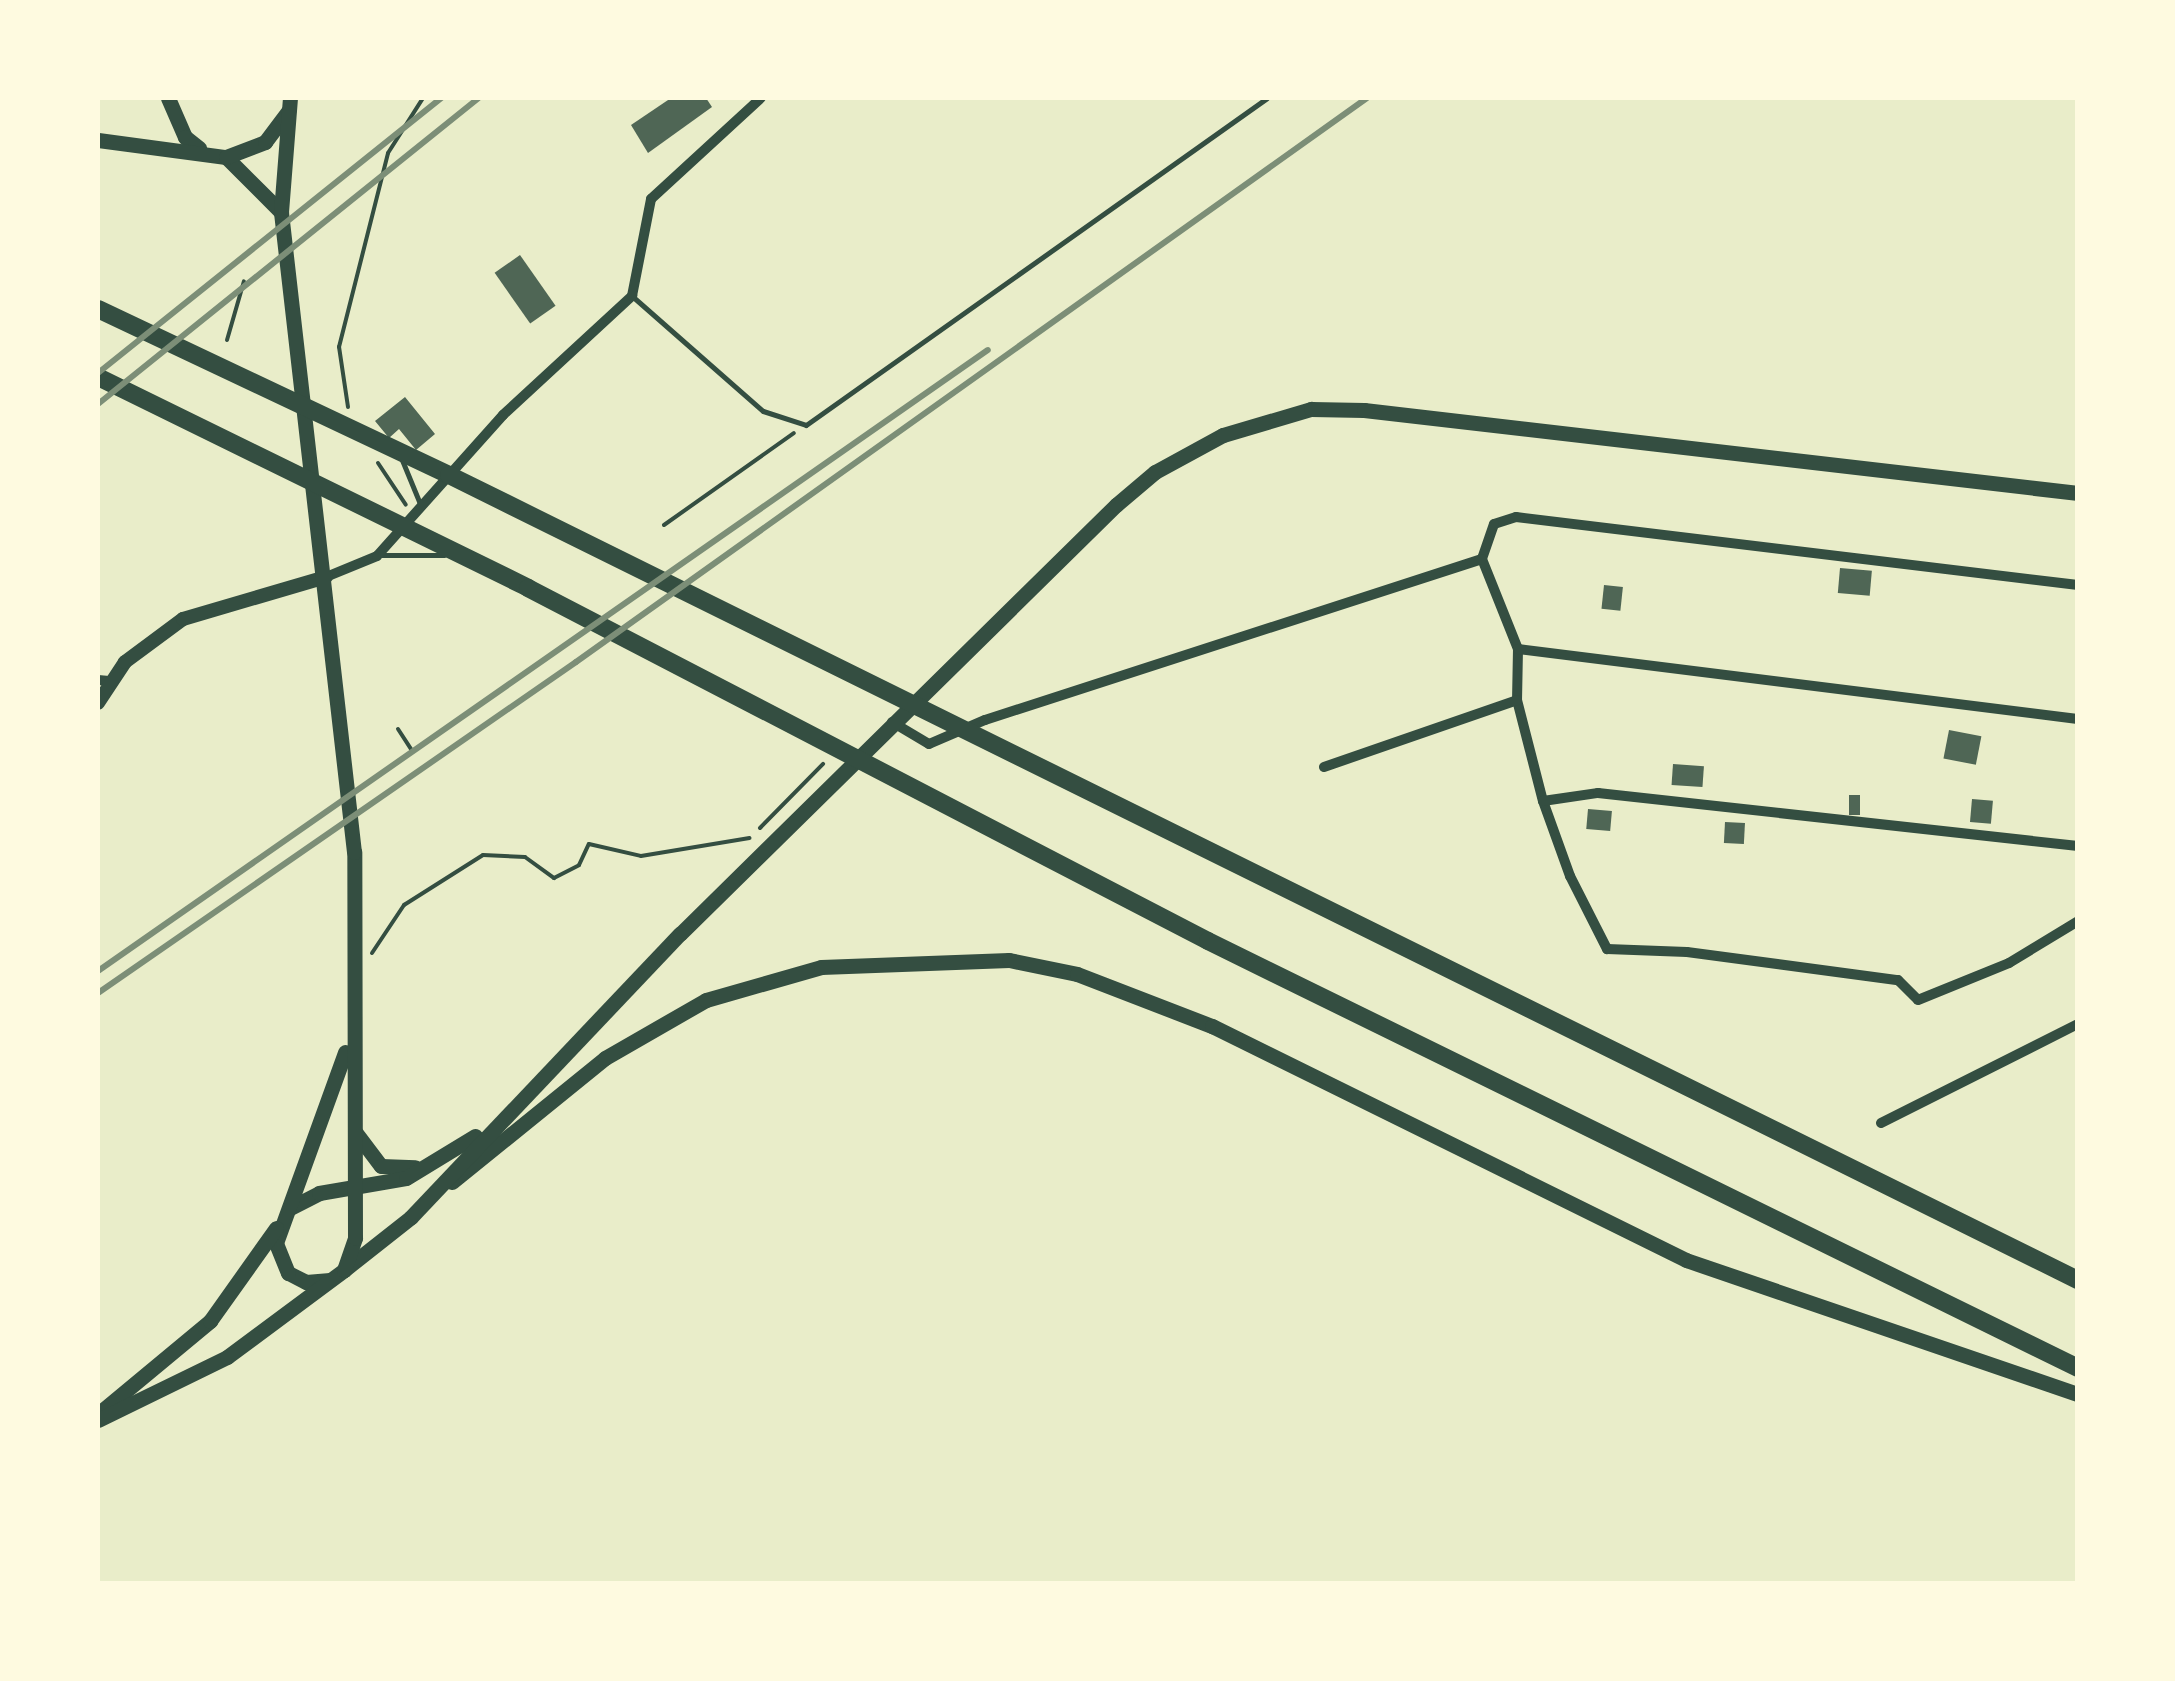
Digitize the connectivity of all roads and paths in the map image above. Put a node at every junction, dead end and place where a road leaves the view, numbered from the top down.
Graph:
1 (168, 98) edge
2 (423, 98) edge
3 (761, 98) edge
4 (1268, 98) edge
5 (290, 104) edge
6 (98, 140) edge
7 (202, 150) junction
8 (226, 157) junction
9 (281, 212) junction
10 (244, 280) dead end
11 (632, 296) junction
12 (98, 309) edge
13 (227, 340) dead end
14 (98, 378) edge
15 (351, 422) dead end
16 (806, 425) junction
17 (398, 450) dead end
18 (372, 454) dead end
19 (2078, 493) edge
20 (418, 513) junction
21 (664, 525) dead end
22 (377, 556) junction
23 (476, 559) dead end
24 (1482, 559) junction
25 (326, 577) junction
26 (2078, 585) edge
27 (1518, 649) junction
28 (104, 680) edge
29 (1517, 700) junction
30 (98, 704) edge
31 (2078, 719) edge
32 (892, 722) junction
33 (398, 729) dead end
34 (411, 748) dead end
35 (832, 757) dead end
36 (1324, 767) dead end
37 (1543, 801) junction
38 (2078, 846) edge
39 (2078, 922) edge
40 (370, 936) dead end
41 (2078, 1024) edge
42 (350, 1033) junction
43 (1881, 1123) dead end
44 (353, 1126) junction
45 (491, 1126) junction
46 (434, 1162) junction
47 (352, 1188) junction
48 (319, 1193) junction
49 (283, 1216) junction
50 (411, 1216) junction
51 (356, 1219) junction
52 (339, 1274) junction
53 (2078, 1280) edge
54 (2078, 1368) edge
55 (2078, 1394) edge
56 (98, 1417) edge

1 - 7 main road
2 - 15 path
3 - 11 street
4 - 16 lane
5 - 8 main road
5 - 9 main road
6 - 7 main road
7 - 8 main road
8 - 9 main road
9 - 25 main road
10 - 13 path
11 - 16 lane
11 - 20 street
12 - 53 highway
14 - 54 highway
16 - 21 path
17 - 20 lane
18 - 20 path
19 - 32 main road
20 - 22 street
22 - 23 lane
22 - 25 street
24 - 26 street
24 - 27 street
24 - 32 street
25 - 28 street
25 - 42 main road
27 - 29 street
27 - 31 street
28 - 30 street
29 - 36 street
29 - 37 street
32 - 45 main road
33 - 34 path
35 - 40 path
37 - 38 street
37 - 39 street
41 - 43 street
42 - 44 main road
42 - 49 main road
44 - 46 main road
44 - 47 main road
45 - 46 main road
45 - 50 main road
46 - 47 main road
47 - 48 main road
47 - 51 main road
48 - 49 main road
48 - 51 main road
49 - 52 main road
49 - 56 main road
50 - 52 main road
50 - 55 main road
51 - 52 main road
52 - 56 main road

